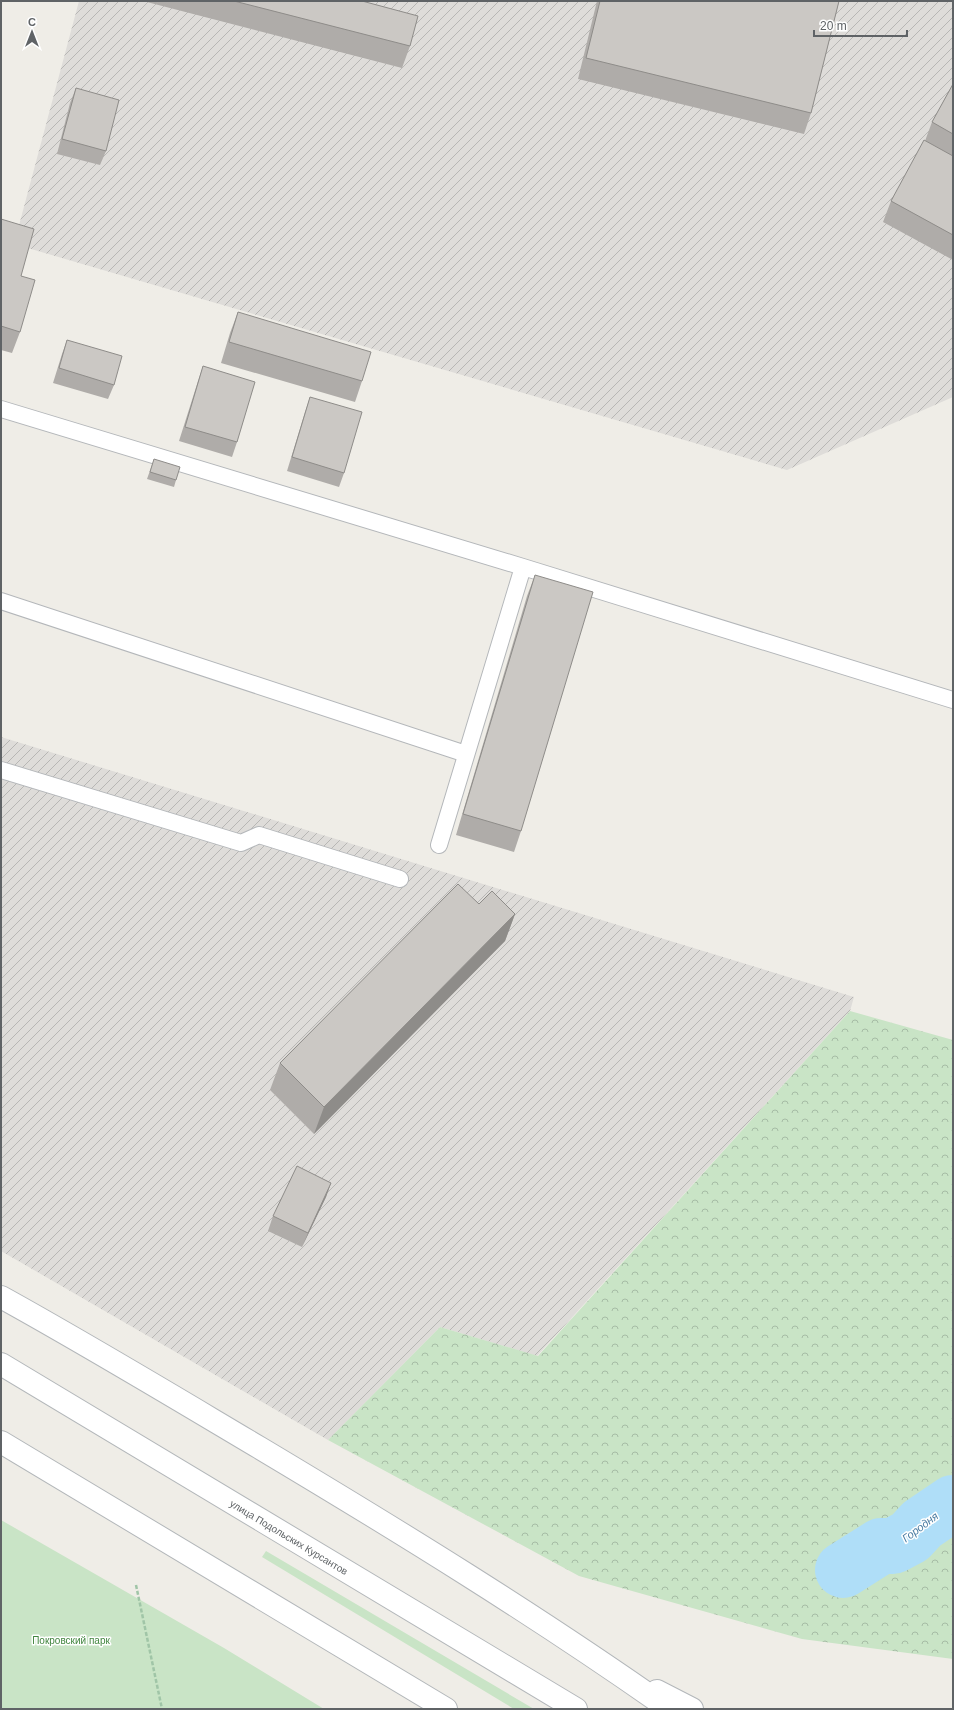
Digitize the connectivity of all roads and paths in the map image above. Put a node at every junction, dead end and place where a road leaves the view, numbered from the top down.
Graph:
1 (1, 409) edge
2 (523, 567) junction
3 (1, 601) edge
4 (953, 700) edge
5 (466, 754) junction
6 (1, 770) edge
7 (439, 845) dead end
8 (400, 879) dead end
9 (1, 1297) edge
10 (1, 1364) edge
11 (1, 1442) edge
12 (136, 1585) dead end
13 (603, 1662) junction
14 (162, 1709) edge
15 (446, 1709) edge
16 (576, 1709) edge
17 (669, 1709) edge
18 (692, 1709) edge

1 - 2 lane
2 - 4 lane
2 - 5 lane
3 - 5 lane
5 - 7 lane
6 - 8 lane
9 - 13 main road
10 - 16 main road, улица Подольских Курсантов
11 - 15 main road
12 - 14 path
13 - 17 main road
13 - 18 main road

